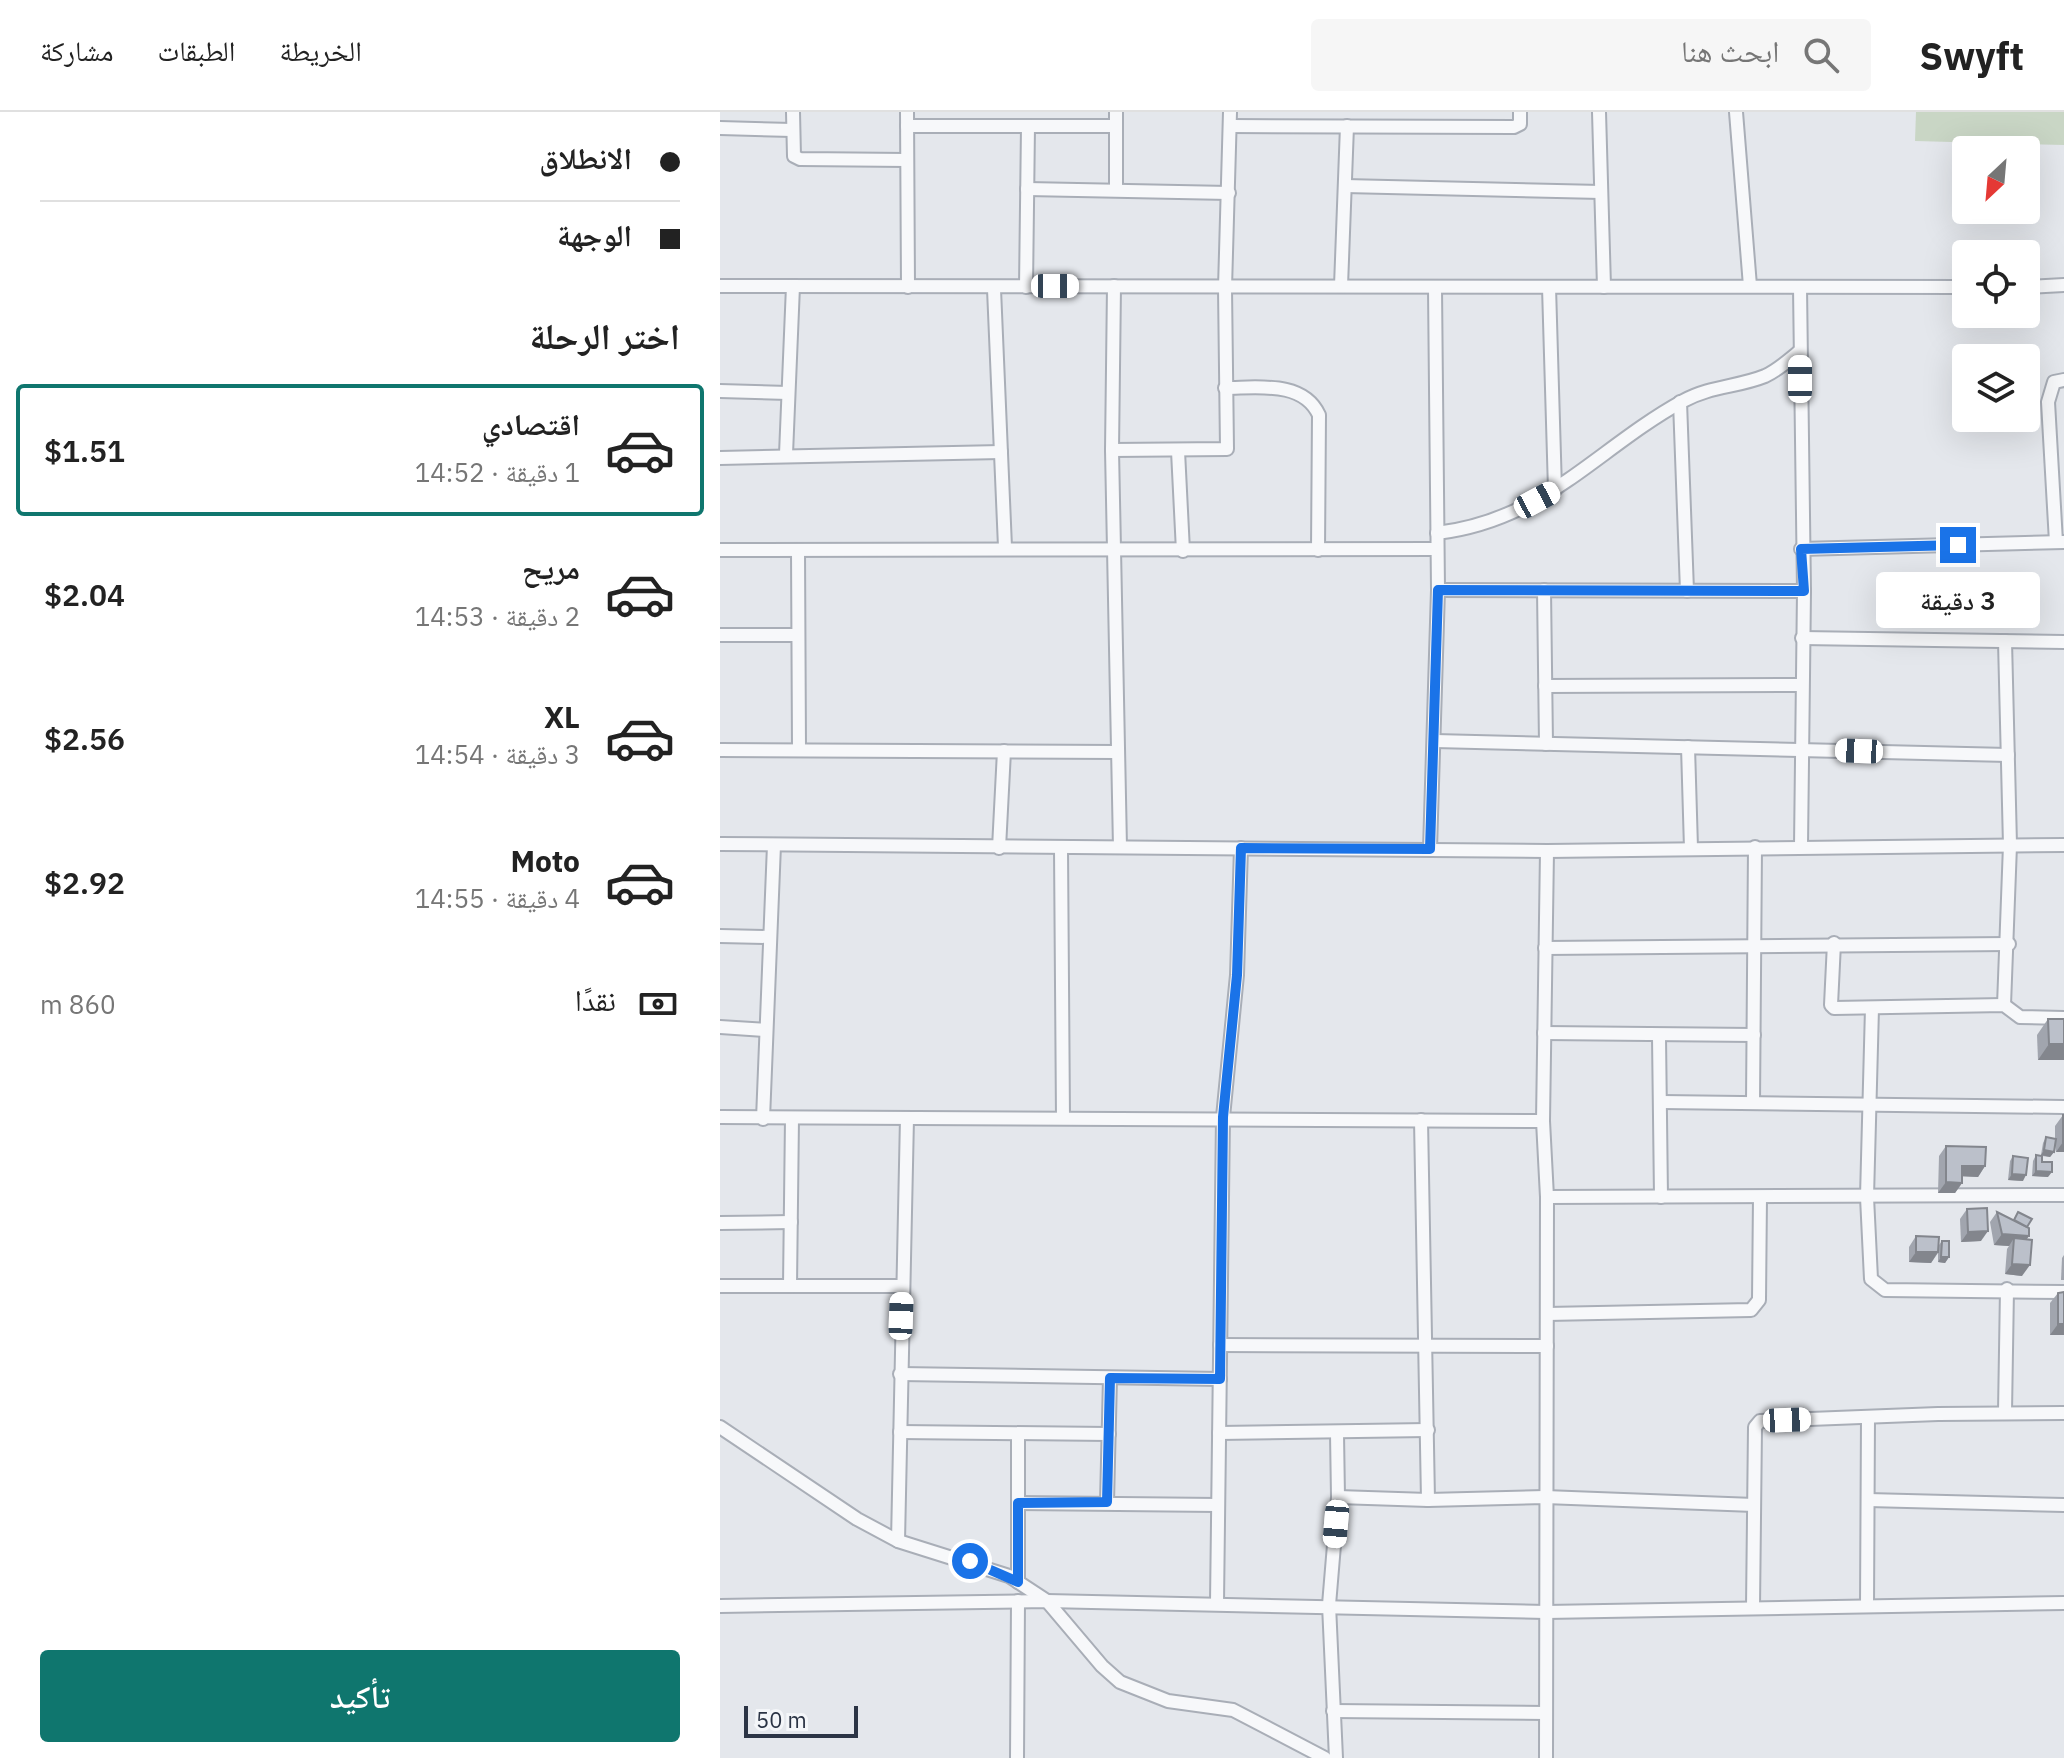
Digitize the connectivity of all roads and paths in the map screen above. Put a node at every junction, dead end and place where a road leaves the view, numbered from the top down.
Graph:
1 (793, 112) edge
2 (907, 112) edge
3 (1116, 112) edge
4 (1230, 112) edge
5 (1520, 112) edge
6 (1599, 112) edge
7 (1736, 112) edge
8 (907, 126) junction
9 (1028, 126) junction
10 (1116, 126) junction
11 (1231, 126) junction
12 (1347, 126) junction
13 (720, 128) edge
14 (792, 130) junction
15 (907, 160) junction
16 (1345, 186) junction
17 (1027, 189) junction
18 (1116, 190) junction
19 (1601, 192) junction
20 (1229, 193) junction
21 (2064, 285) edge
22 (720, 286) edge
23 (793, 286) junction
24 (1114, 286) junction
25 (1341, 286) junction
26 (1750, 286) junction
27 (2040, 286) edge
28 (908, 287) junction
29 (1026, 287) junction
30 (1549, 287) junction
31 (1604, 287) junction
32 (1800, 287) junction
33 (1952, 287) edge
34 (1225, 288) junction
35 (1435, 288) junction
36 (994, 289) junction
37 (1800, 351) junction
38 (2064, 380) edge
39 (1225, 388) junction
40 (720, 391) edge
41 (788, 393) junction
42 (1680, 402) junction
43 (1112, 450) junction
44 (1178, 451) junction
45 (1001, 452) junction
46 (786, 454) junction
47 (720, 458) edge
48 (2058, 483) edge
49 (1555, 490) junction
50 (1437, 533) junction
51 (2060, 542) edge
52 (1005, 547) junction
53 (1115, 547) junction
54 (1437, 549) junction
55 (1801, 549) junction
56 (720, 550) edge
57 (798, 550) junction
58 (1318, 550) junction
59 (1183, 551) junction
60 (1438, 590) junction
61 (1544, 590) junction
62 (1687, 591) junction
63 (1804, 591) junction
64 (720, 635) edge
65 (797, 635) junction
66 (1802, 638) junction
67 (2005, 641) junction
68 (2064, 642) edge
69 (1801, 685) junction
70 (1545, 686) junction
71 (1435, 741) junction
72 (1546, 744) junction
73 (1688, 747) junction
74 (799, 749) junction
75 (720, 750) edge
76 (1800, 750) junction
77 (1004, 751) junction
78 (1118, 752) junction
79 (2008, 755) junction
80 (720, 844) edge
81 (774, 845) junction
82 (2010, 845) junction
83 (2064, 845) edge
84 (1801, 846) junction
85 (1120, 847) junction
86 (1755, 847) junction
87 (999, 848) junction
88 (1241, 848) junction
89 (1691, 848) junction
90 (1061, 849) junction
91 (1430, 849) junction
92 (1547, 851) junction
93 (720, 936) edge
94 (770, 937) junction
95 (1834, 943) junction
96 (1755, 944) junction
97 (2009, 944) junction
98 (1545, 948) junction
99 (2004, 1005) junction
100 (1872, 1008) junction
101 (2064, 1018) edge
102 (720, 1027) edge
103 (766, 1030) junction
104 (1544, 1033) junction
105 (1754, 1035) junction
106 (1659, 1037) junction
107 (1662, 1102) junction
108 (1753, 1103) junction
109 (1870, 1105) junction
110 (2064, 1107) edge
111 (720, 1117) edge
112 (1223, 1117) junction
113 (792, 1118) junction
114 (907, 1118) junction
115 (1063, 1118) junction
116 (763, 1119) junction
117 (1421, 1120) junction
118 (1543, 1121) junction
119 (2064, 1195) edge
120 (1547, 1197) junction
121 (1661, 1197) junction
122 (1760, 1197) junction
123 (1867, 1197) junction
124 (791, 1222) junction
125 (720, 1223) edge
126 (720, 1286) edge
127 (790, 1286) junction
128 (902, 1286) junction
129 (2007, 1289) junction
130 (2064, 1292) edge
131 (1547, 1314) junction
132 (1220, 1345) junction
133 (1427, 1346) junction
134 (1547, 1346) junction
135 (900, 1374) junction
136 (1110, 1378) junction
137 (1220, 1379) junction
138 (2005, 1412) junction
139 (2064, 1413) edge
140 (1868, 1418) junction
141 (720, 1427) edge
142 (1428, 1430) junction
143 (900, 1432) junction
144 (1219, 1433) junction
145 (1109, 1434) junction
146 (1337, 1434) junction
147 (1018, 1435) junction
148 (1338, 1497) junction
149 (1545, 1497) junction
150 (1428, 1500) junction
151 (1868, 1500) junction
152 (1107, 1502) junction
153 (1018, 1503) junction
154 (1218, 1505) junction
155 (1754, 1505) junction
156 (2064, 1505) edge
157 (898, 1541) junction
158 (1018, 1582) junction
159 (1018, 1601) junction
160 (1047, 1601) junction
161 (1217, 1603) junction
162 (2064, 1603) edge
163 (1329, 1605) junction
164 (720, 1606) edge
165 (1867, 1606) junction
166 (1753, 1608) junction
167 (1546, 1612) junction
168 (1333, 1711) junction
169 (1546, 1713) junction
170 (1017, 1758) edge
171 (1325, 1758) edge
172 (1336, 1758) edge
173 (1546, 1758) edge

1 - 14 street
2 - 8 street
3 - 10 street
4 - 11 street
5 - 12 street
6 - 19 street
7 - 26 street
8 - 9 street
8 - 15 street
9 - 10 street
9 - 17 street
10 - 18 street
11 - 12 street
11 - 20 street
12 - 16 street
13 - 14 street
14 - 15 street
15 - 28 street
16 - 19 street
16 - 25 street
17 - 18 street
17 - 29 street
18 - 20 street
19 - 31 street
20 - 34 street
21 - 27 street
22 - 23 street
23 - 28 street
23 - 41 street
24 - 29 street
24 - 34 street
24 - 43 street
25 - 34 street
25 - 35 street
26 - 31 street
26 - 32 street
28 - 36 street
29 - 36 street
30 - 31 street
30 - 35 street
30 - 49 street
32 - 33 street
32 - 37 street
34 - 39 street
35 - 50 street
36 - 45 street
37 - 42 street
37 - 55 street
38 - 48 street
39 - 44 street
39 - 58 street
40 - 41 street
41 - 46 street
42 - 49 street
42 - 62 street
43 - 44 street
43 - 53 street
44 - 59 street
45 - 46 street
45 - 52 street
46 - 47 street
48 - 51 street
49 - 50 street
50 - 54 street
51 - 55 street
52 - 53 street
52 - 57 street
53 - 59 street
53 - 78 street
54 - 58 street
54 - 60 street
55 - 63 street
56 - 57 street
57 - 65 street
58 - 59 street
60 - 61 street
60 - 71 street
61 - 62 street
61 - 70 street
62 - 63 street
63 - 66 street
64 - 65 street
65 - 74 street
66 - 67 street
66 - 69 street
67 - 68 street
67 - 79 street
69 - 70 street
69 - 76 street
70 - 72 street
71 - 72 street
71 - 91 street
72 - 73 street
73 - 76 street
73 - 89 street
74 - 75 street
74 - 77 street
76 - 79 street
76 - 84 street
77 - 78 street
77 - 87 street
78 - 85 street
79 - 82 street
80 - 81 street
81 - 87 street
81 - 94 street
82 - 83 street
82 - 84 street
82 - 97 street
84 - 86 street
85 - 88 street
85 - 90 street
86 - 89 street
86 - 96 street
87 - 90 street
88 - 91 street
88 - 112 street
89 - 92 street
90 - 115 street
91 - 92 street
92 - 98 street
93 - 94 street
94 - 103 street
95 - 96 street
95 - 97 street
95 - 100 street
96 - 98 street
96 - 105 street
97 - 99 street
98 - 104 street
99 - 100 street
99 - 101 street
100 - 109 street
102 - 103 street
103 - 116 street
104 - 106 street
104 - 118 street
105 - 106 street
105 - 108 street
106 - 107 street
107 - 108 street
107 - 121 street
108 - 109 street
109 - 110 street
109 - 123 street
111 - 116 street
112 - 115 street
112 - 117 street
112 - 132 street
113 - 114 street
113 - 116 street
113 - 124 street
114 - 115 street
114 - 128 street
117 - 118 street
117 - 133 street
118 - 120 street
119 - 123 street
120 - 121 street
120 - 131 street
121 - 122 street
122 - 123 street
122 - 131 street
123 - 129 street
124 - 125 street
124 - 127 street
126 - 127 street
127 - 128 street
128 - 135 street
129 - 130 street
129 - 138 street
131 - 134 street
132 - 133 street
132 - 137 street
133 - 134 street
133 - 142 street
134 - 149 street
135 - 136 street
135 - 143 street
136 - 137 street
136 - 145 street
137 - 144 street
138 - 139 street
138 - 140 street
140 - 151 street
140 - 155 street
141 - 157 street
142 - 146 street
142 - 150 street
143 - 147 street
143 - 157 street
144 - 146 street
144 - 154 street
145 - 147 street
145 - 152 street
146 - 148 street
147 - 153 street
148 - 150 street
148 - 163 street
149 - 150 street
149 - 155 street
149 - 167 street
151 - 156 street
151 - 165 street
152 - 153 street
152 - 154 street
153 - 158 street
154 - 161 street
155 - 166 street
157 - 158 street
158 - 160 street
159 - 160 street
159 - 164 street
159 - 170 street
160 - 161 street
160 - 171 street
161 - 163 street
162 - 165 street
163 - 167 street
163 - 168 street
165 - 166 street
166 - 167 street
167 - 169 street
168 - 169 street
168 - 172 street
169 - 173 street

